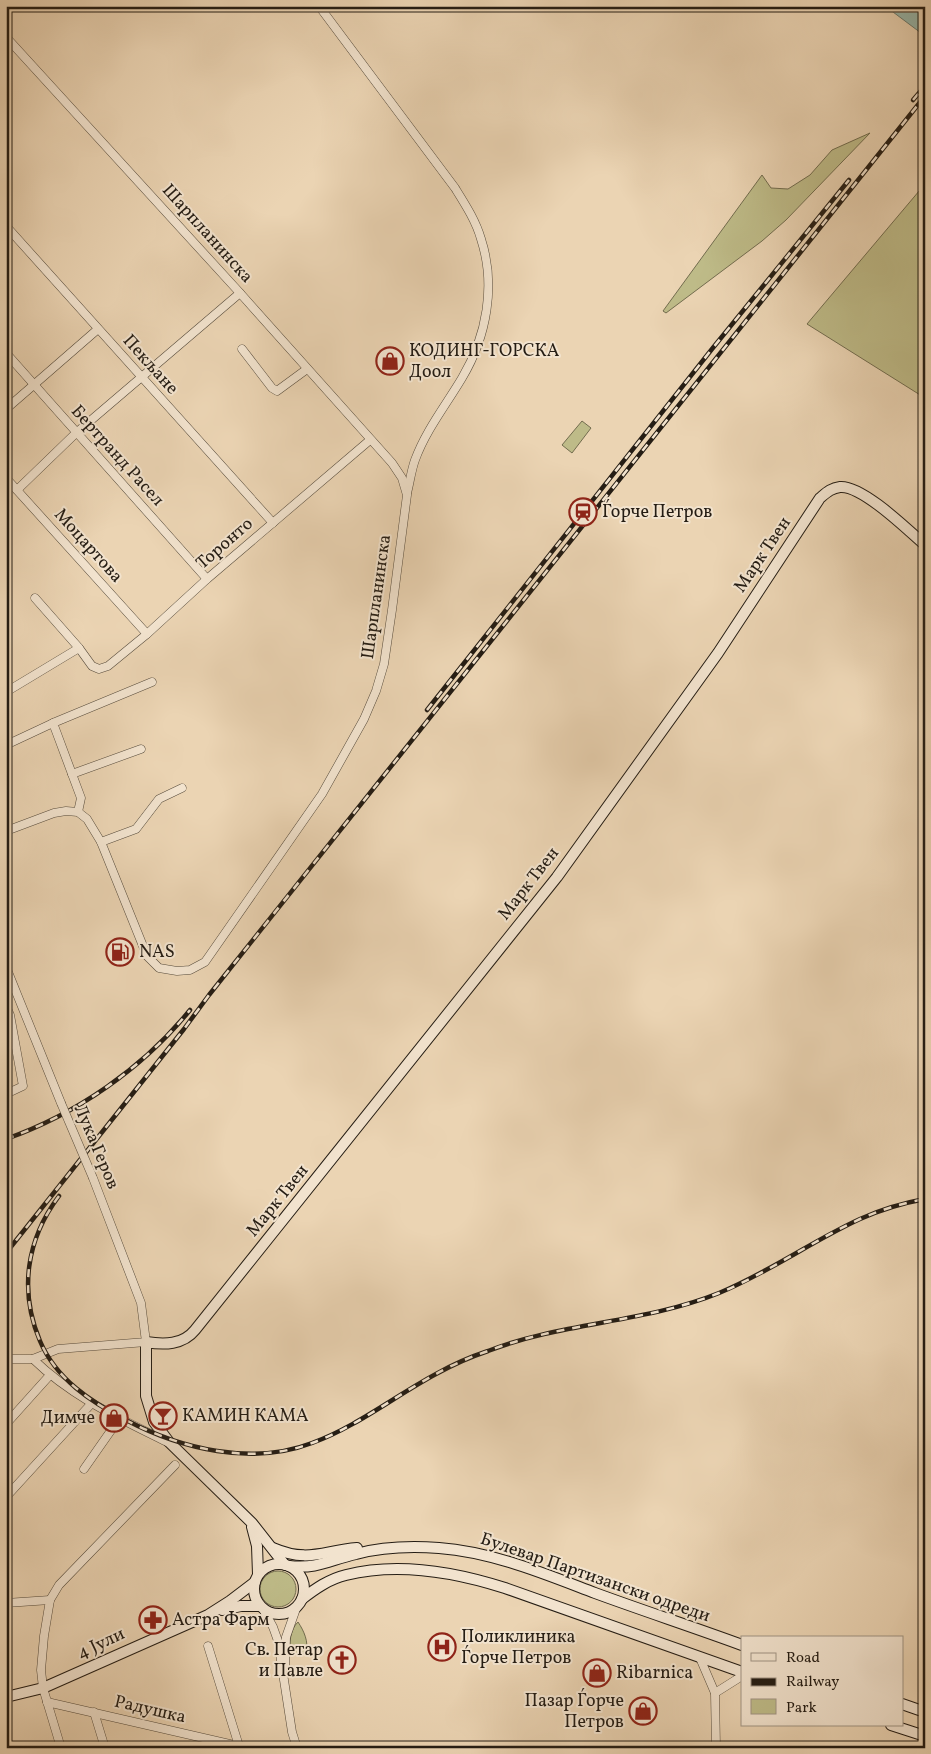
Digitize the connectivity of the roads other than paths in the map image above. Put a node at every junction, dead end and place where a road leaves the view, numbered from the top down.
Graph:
1 (319, 6) edge
2 (6, 37) edge
3 (6, 226) edge
4 (240, 292) junction
5 (98, 329) junction
6 (242, 349) dead end
7 (6, 353) edge
8 (307, 369) junction
9 (142, 378) junction
10 (35, 384) junction
11 (6, 409) edge
12 (76, 434) junction
13 (370, 440) junction
14 (6, 478) edge
15 (17, 490) junction
16 (407, 496) junction
17 (273, 523) junction
18 (925, 545) edge
19 (207, 579) junction
20 (35, 598) dead end
21 (147, 634) junction
22 (79, 648) junction
23 (152, 682) dead end
24 (6, 692) edge
25 (53, 723) junction
26 (6, 745) edge
27 (142, 749) dead end
28 (72, 774) junction
29 (182, 788) dead end
30 (78, 812) junction
31 (6, 831) edge
32 (101, 842) junction
33 (6, 967) edge
34 (6, 1006) edge
35 (6, 1094) edge
36 (146, 1342) junction
37 (6, 1359) edge
38 (33, 1359) junction
39 (50, 1375) junction
40 (90, 1404) junction
41 (119, 1419) junction
42 (6, 1424) edge
43 (169, 1442) junction
44 (175, 1465) dead end
45 (84, 1469) dead end
46 (6, 1497) edge
47 (243, 1513) junction
48 (272, 1547) junction
49 (373, 1550) junction
50 (287, 1566) junction
51 (256, 1578) junction
52 (50, 1600) junction
53 (300, 1602) junction
54 (6, 1603) edge
55 (262, 1608) junction
56 (208, 1615) junction
57 (741, 1645) edge
58 (208, 1646) dead end
59 (700, 1658) junction
60 (284, 1674) junction
61 (741, 1674) edge
62 (741, 1675) edge
63 (43, 1688) junction
64 (6, 1692) edge
65 (715, 1693) junction
66 (18, 1695) junction
67 (6, 1697) edge
68 (47, 1702) junction
69 (904, 1705) edge
70 (94, 1712) junction
71 (925, 1712) edge
72 (895, 1726) edge
73 (924, 1736) edge
74 (243, 1747) edge
75 (61, 1748) edge
76 (105, 1748) edge
77 (297, 1748) edge
78 (716, 1748) edge

1 - 16 street
2 - 4 street, Шарпланинска
3 - 5 street, Пекљане
4 - 8 street, Шарпланинска
4 - 9 street
5 - 9 street, Пекљане
5 - 10 street
6 - 8 street
7 - 10 street, Бертранд Расел
8 - 13 street, Шарпланинска
9 - 12 street
9 - 17 street, Пекљане
10 - 11 street
10 - 12 street, Бертранд Расел
12 - 15 street
12 - 19 street, Бертранд Расел
13 - 16 street, Шарпланинска
13 - 17 street, Торонто
14 - 15 street, Моцартова
15 - 21 street, Моцартова
16 - 32 street, Шарпланинска
17 - 19 street, Торонто
18 - 36 street, Марк Твен
19 - 21 street, Торонто
20 - 22 street
21 - 22 street, Торонто
22 - 24 street
23 - 25 street
25 - 26 street
25 - 28 street
27 - 28 street
28 - 30 street
29 - 32 street
30 - 31 street
30 - 32 street, Шарпланинска
33 - 36 street, Лука Геров, bridge
34 - 35 street
36 - 38 street
36 - 43 street, Лука Геров
37 - 38 street
38 - 39 street
39 - 40 street
39 - 42 street
40 - 41 street
40 - 46 street
41 - 43 street
41 - 45 street
43 - 47 street, Лука Геров
44 - 52 street
47 - 48 street, Лука Геров
47 - 51 street, Лука Геров
48 - 49 street
48 - 50 street, Лука Геров
49 - 50 street, Булевар Партизански одреди
49 - 57 street, Булевар Партизански одреди
50 - 51 street
50 - 53 street
51 - 55 street
51 - 56 street, 4 Јули
52 - 54 street
52 - 63 street
53 - 55 street
53 - 59 street
53 - 60 street
55 - 56 street, 4 Јули
55 - 60 street
56 - 63 street, 4 Јули
58 - 74 street
59 - 61 street
59 - 65 street
60 - 77 street
62 - 65 street
63 - 66 street, 4 Јули
63 - 68 street
64 - 66 street
65 - 78 street
66 - 67 street, 4 Јули
68 - 70 street, Радушка
68 - 75 street
69 - 71 street
70 - 74 street, Радушка
70 - 76 street
72 - 73 street

